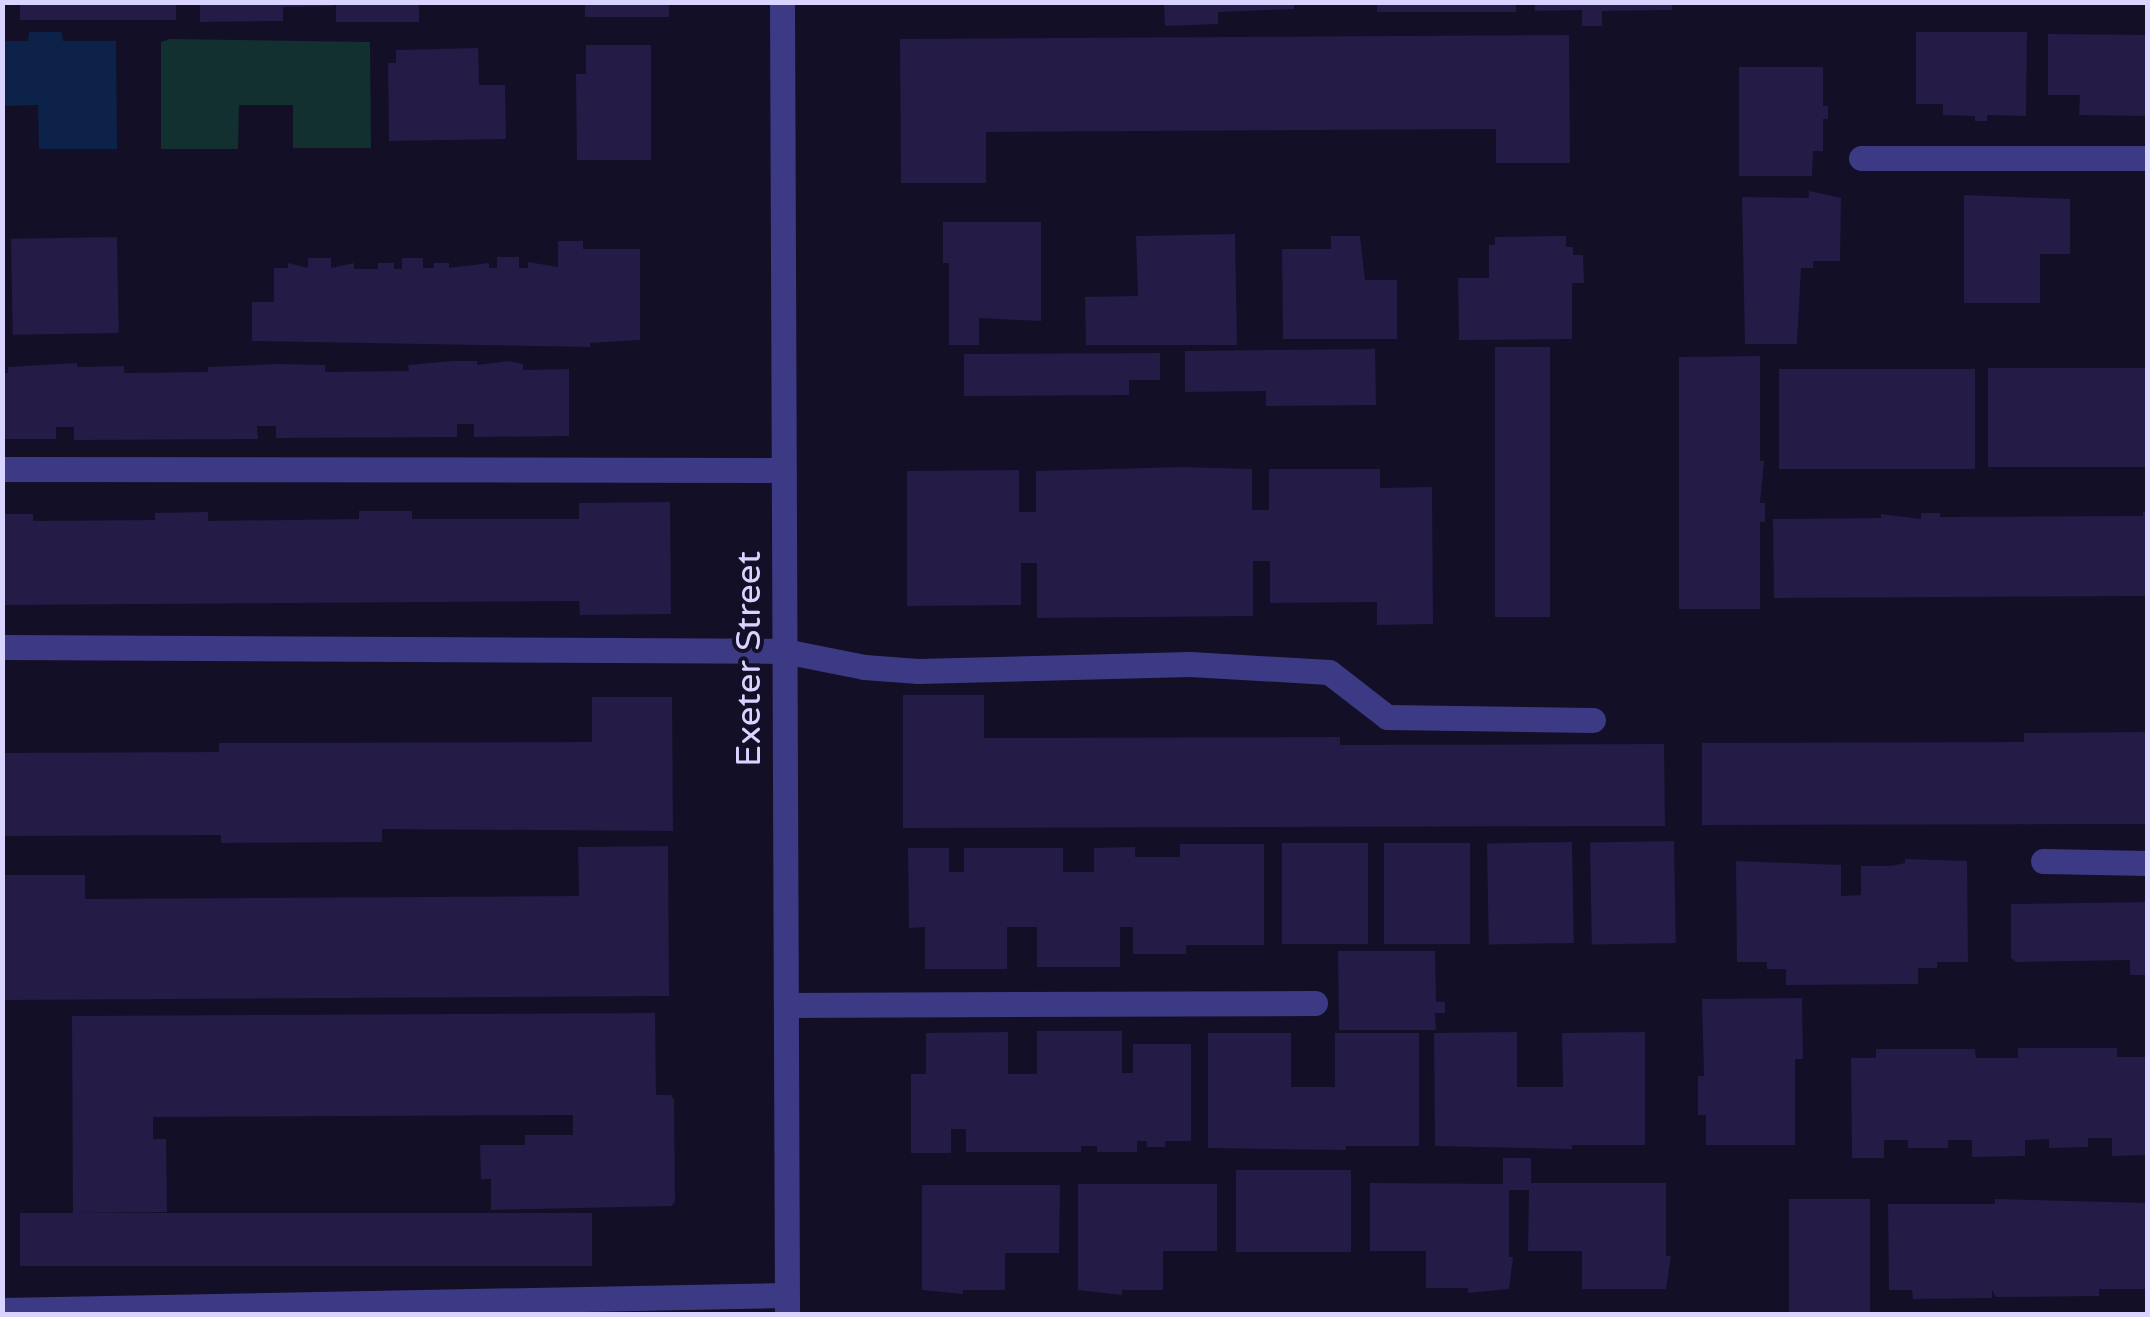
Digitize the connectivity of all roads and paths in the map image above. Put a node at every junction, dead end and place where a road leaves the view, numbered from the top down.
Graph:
1 (782, 2) edge
2 (1861, 158) dead end
3 (2148, 158) edge
4 (2, 468) edge
5 (783, 470) junction
6 (2, 647) edge
7 (784, 652) junction
8 (1593, 720) dead end
9 (2043, 862) dead end
10 (2148, 863) edge
11 (1315, 1002) dead end
12 (786, 1005) junction
13 (787, 1305) edge
14 (2, 1310) edge

1 - 5 street, Exeter Street
2 - 3 street
4 - 5 street
5 - 7 street, Exeter Street
6 - 7 street
7 - 8 street
7 - 12 street, Exeter Street
9 - 10 street
11 - 12 street
12 - 13 street, Exeter Street
13 - 14 street

